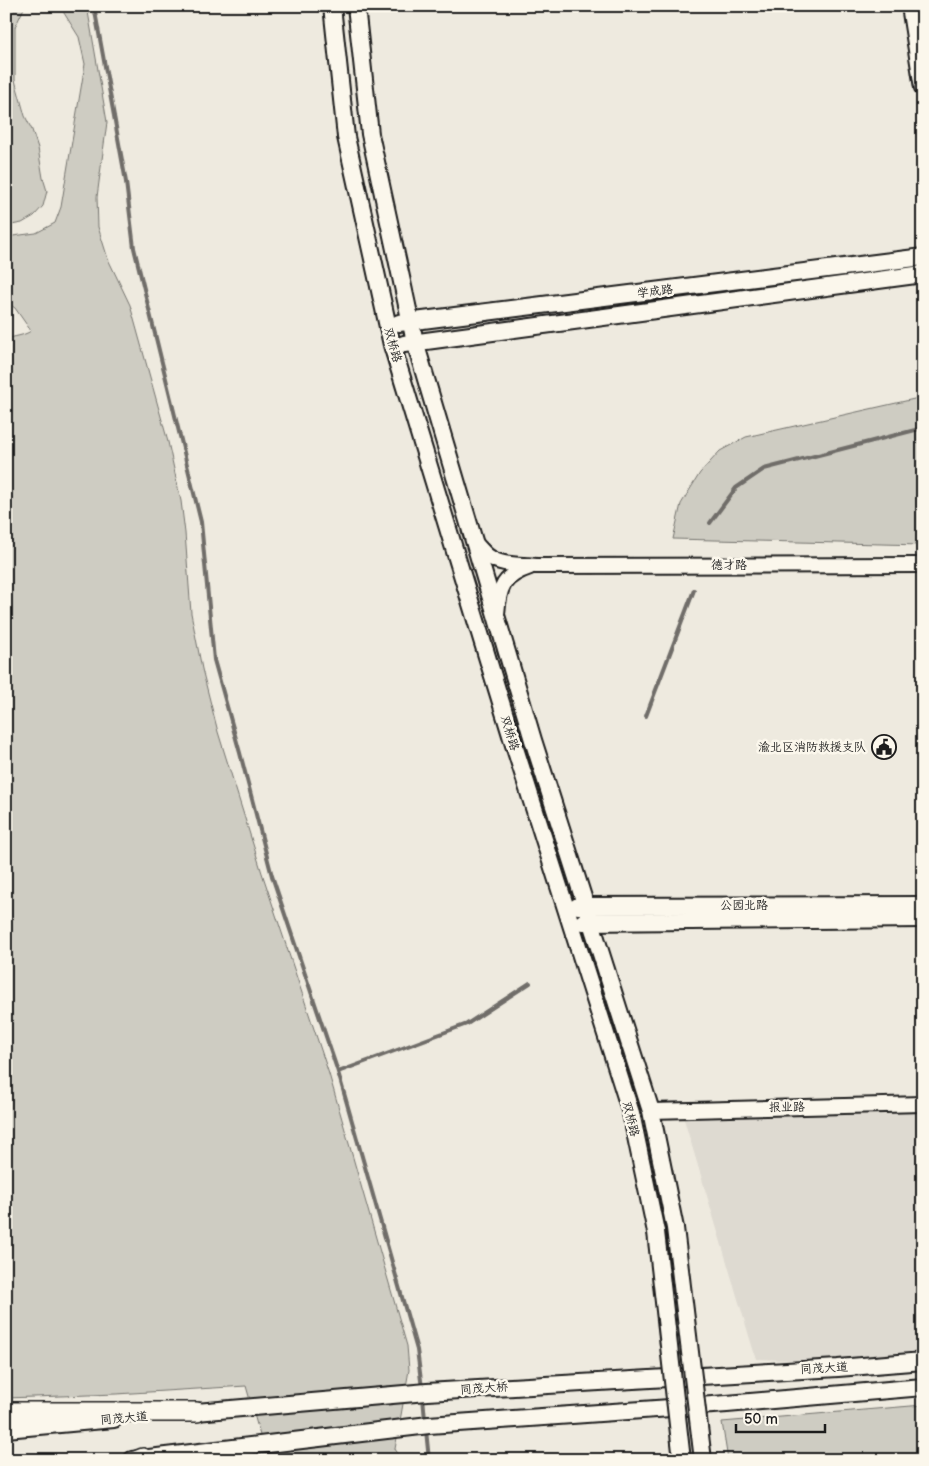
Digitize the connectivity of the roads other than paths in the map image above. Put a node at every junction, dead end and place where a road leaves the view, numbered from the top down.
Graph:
1 (332, 6) edge
2 (910, 6) edge
3 (358, 7) edge
4 (923, 88) edge
5 (923, 257) edge
6 (923, 274) edge
7 (410, 321) junction
8 (387, 324) junction
9 (415, 342) junction
10 (392, 345) junction
11 (476, 544) junction
12 (923, 565) edge
13 (536, 566) junction
14 (497, 615) junction
15 (586, 905) junction
16 (923, 905) edge
17 (565, 906) junction
18 (689, 913) junction
19 (923, 920) edge
20 (570, 922) junction
21 (591, 922) junction
22 (923, 1104) edge
23 (651, 1111) junction
24 (923, 1361) edge
25 (726, 1374) joint
26 (923, 1387) edge
27 (242, 1408) joint
28 (6, 1412) edge
29 (197, 1412) junction
30 (6, 1430) edge
31 (138, 1459) edge
32 (682, 1460) edge
33 (703, 1460) edge

1 - 8 main road, 双桥路
2 - 4 main road
3 - 7 main road, 双桥路
5 - 7 main road, 学成路
6 - 9 main road, 学成路
7 - 8 main road, 学成路
7 - 9 main road, 双桥路
8 - 10 main road, 双桥路
9 - 10 main road, 学成路
9 - 11 main road, 双桥路
10 - 17 main road, 双桥路
11 - 13 street, 德才路
11 - 14 main road, 双桥路
12 - 13 street, 德才路
13 - 14 street, 德才路
14 - 15 main road, 双桥路
15 - 17 main road, 公园北路
15 - 18 main road, 公园北路
15 - 21 main road, 双桥路
16 - 18 main road, 公园北路
17 - 20 main road, 双桥路
18 - 19 main road, 公园北路
18 - 21 main road, 公园北路
20 - 21 main road, 公园北路
20 - 32 main road, 双桥路, bridge
21 - 23 main road, 双桥路
22 - 23 street, 报业路
23 - 33 main road, 双桥路, bridge
24 - 25 main road, 同茂大道
25 - 27 main road, 同茂大桥, bridge
26 - 31 main road, 同茂大道, bridge
27 - 29 main road, 同茂大道
28 - 29 highway
29 - 30 main road, 同茂大道

